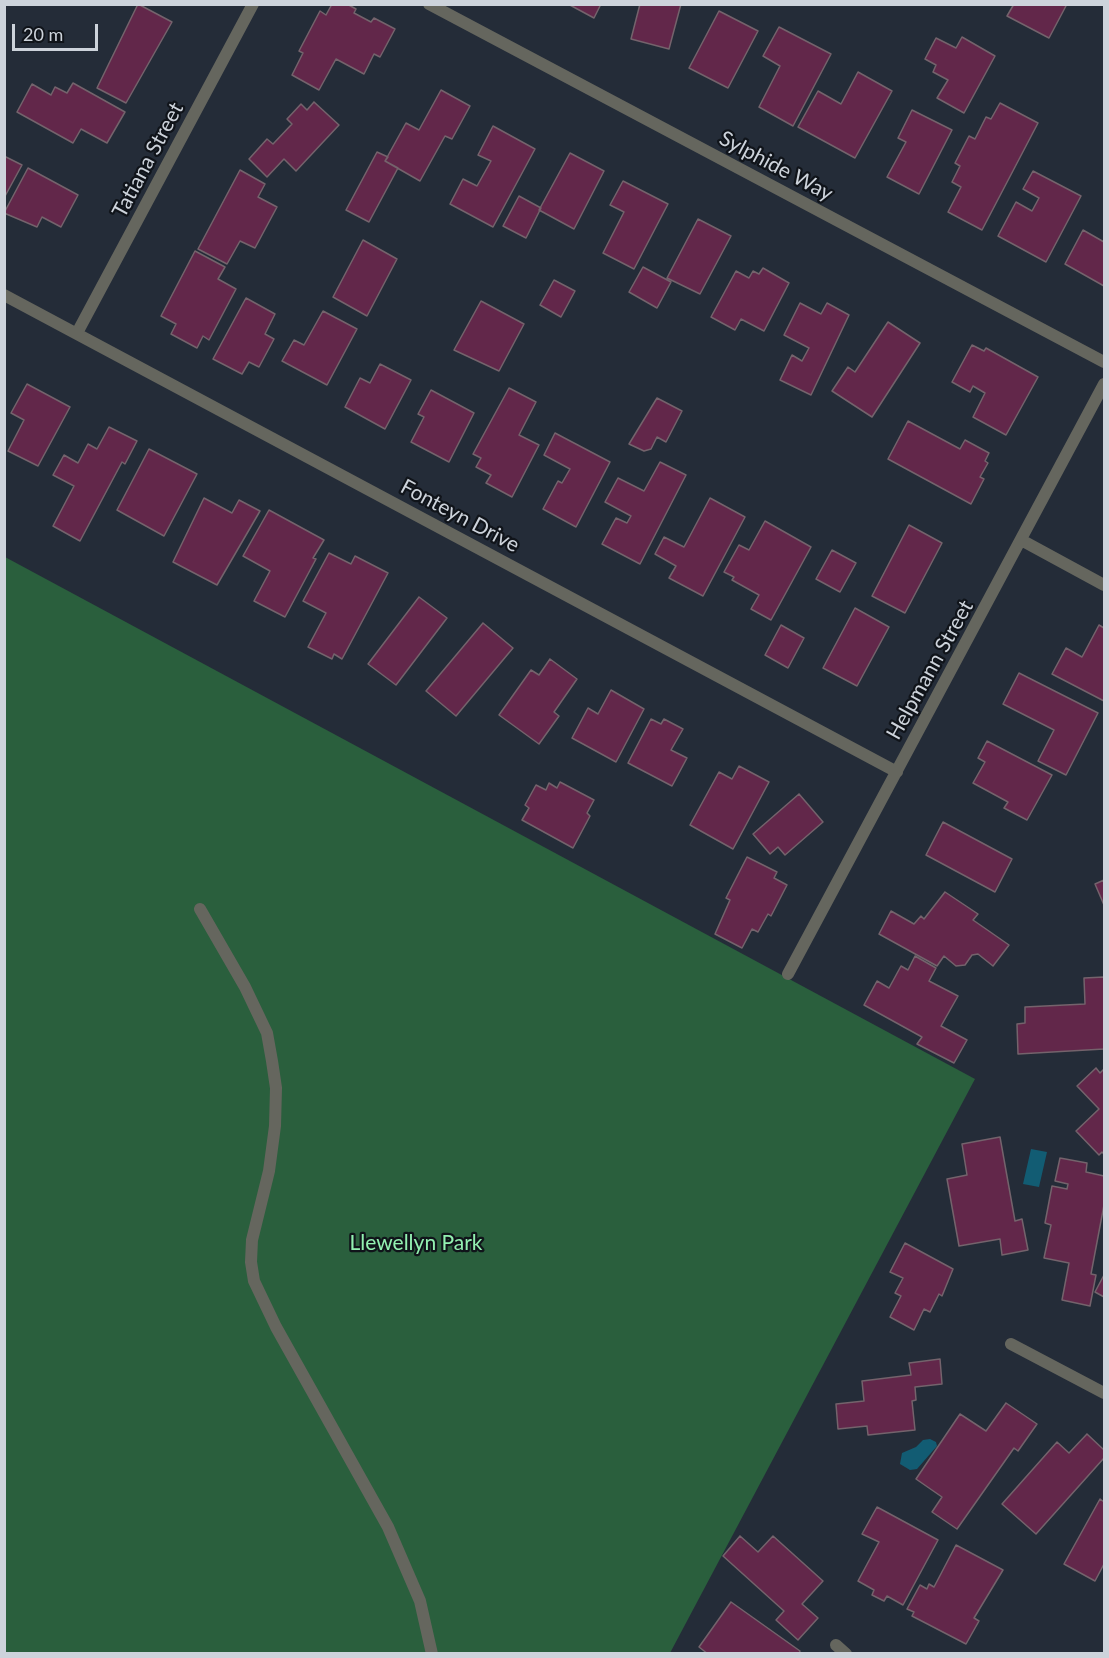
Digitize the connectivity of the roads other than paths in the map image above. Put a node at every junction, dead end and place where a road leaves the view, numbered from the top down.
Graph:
1 (253, 4) edge
2 (429, 4) edge
3 (4, 295) edge
4 (77, 333) junction
5 (1104, 362) edge
6 (1104, 384) edge
7 (1023, 541) junction
8 (1104, 585) edge
9 (897, 772) junction
10 (200, 909) dead end
11 (789, 974) dead end
12 (1011, 1344) dead end
13 (1104, 1394) edge
14 (432, 1653) edge

1 - 4 street, Tatiana Street
2 - 5 street, Sylphide Way
3 - 4 street, Fonteyn Drive
4 - 9 street, Fonteyn Drive
6 - 7 street, Helpmann Street
7 - 8 street
7 - 9 street, Helpmann Street
9 - 11 street, Helpmann Street
10 - 14 street
12 - 13 street

